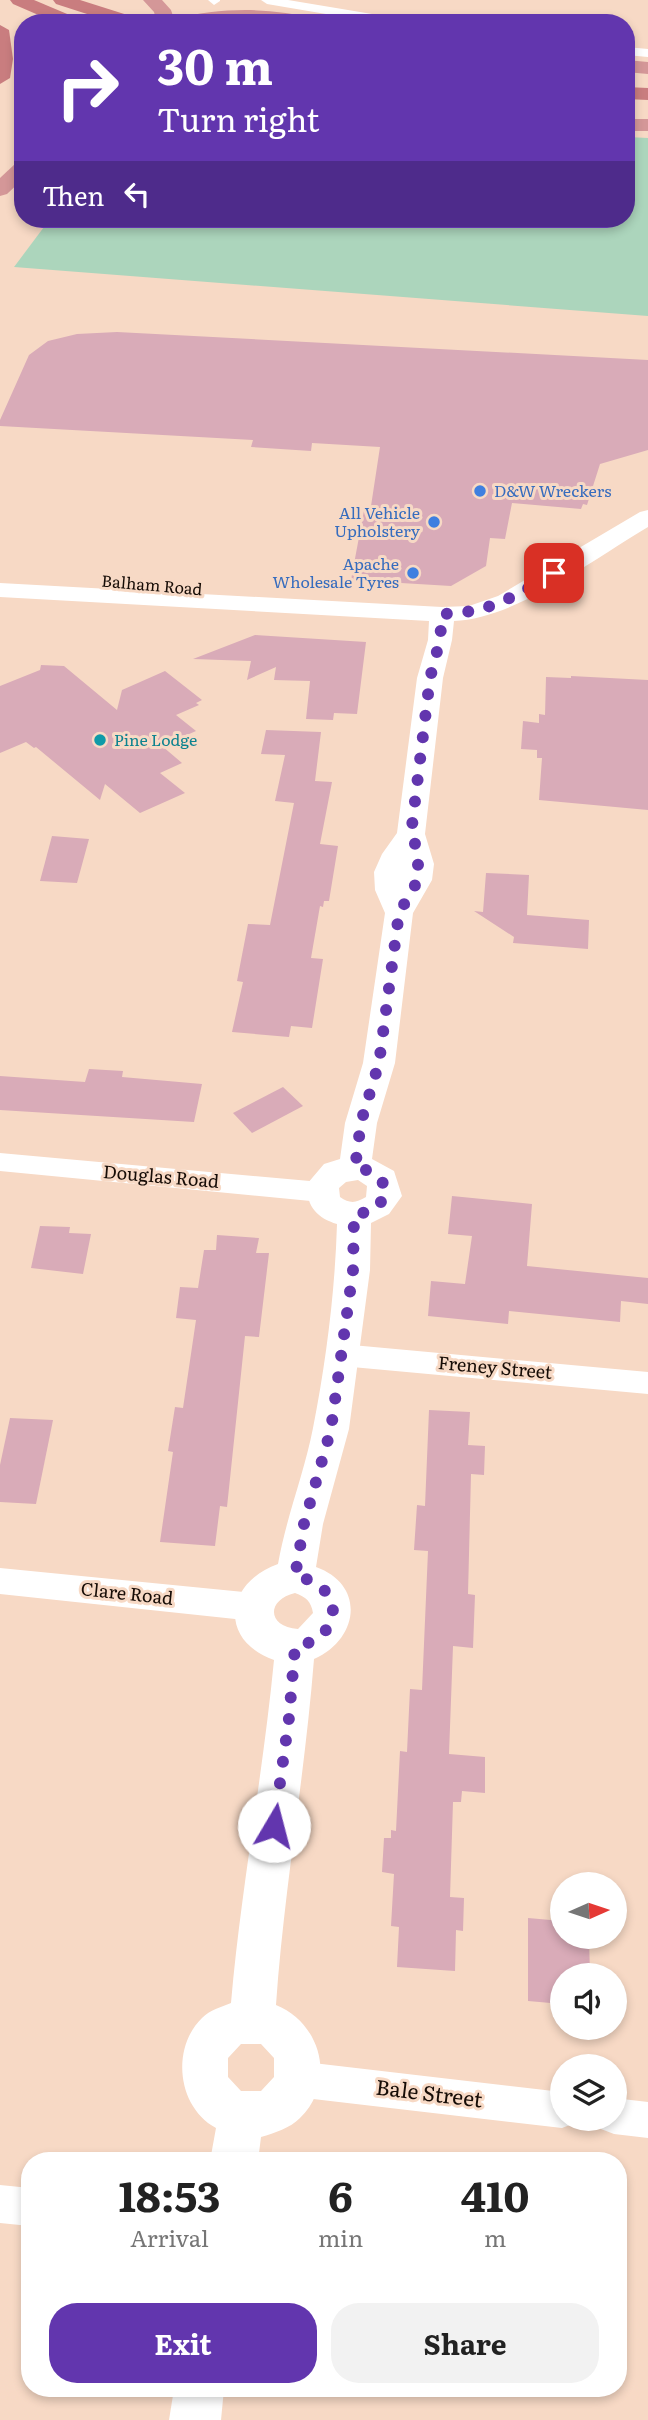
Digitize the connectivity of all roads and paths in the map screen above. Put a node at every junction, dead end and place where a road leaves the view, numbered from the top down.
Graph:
1 (19, 0) edge
2 (62, 0) edge
3 (152, 0) edge
4 (212, 0) edge
5 (267, 0) edge
6 (287, 7) edge
7 (52, 14) edge
8 (107, 14) edge
9 (164, 14) edge
10 (192, 14) edge
11 (242, 14) edge
12 (337, 14) edge
13 (0, 30) edge
14 (0, 78) edge
15 (14, 176) edge
16 (14, 187) edge
17 (0, 190) edge
18 (0, 198) edge
19 (648, 517) edge
20 (0, 575) edge
21 (0, 590) edge
22 (303, 606) junction
23 (442, 614) junction
24 (0, 1162) edge
25 (355, 1168) junction
26 (321, 1192) junction
27 (354, 1215) junction
28 (341, 1355) junction
29 (648, 1383) edge
30 (295, 1576) junction
31 (0, 1581) edge
32 (254, 1606) junction
33 (295, 1647) junction
34 (252, 2020) junction
35 (296, 2079) junction
36 (550, 2109) edge
37 (241, 2115) junction
38 (627, 2118) edge
39 (648, 2120) edge
40 (235, 2152) edge
41 (0, 2204) edge
42 (21, 2206) edge
43 (198, 2397) edge
44 (195, 2420) edge

1 - 7 highway
2 - 8 highway
3 - 9 highway
4 - 6 highway
4 - 10 highway
5 - 6 street
6 - 11 highway
6 - 12 street
13 - 14 highway
15 - 17 highway
16 - 18 highway
19 - 23 street, Balham Road
20 - 22 street, Balham Road
21 - 22 street, Balham Road
22 - 23 street, Balham Road
23 - 25 street
24 - 26 street, Douglas Road
25 - 26 street
25 - 27 street
26 - 27 street
27 - 28 street
28 - 29 street, Freney Street
28 - 30 street
30 - 32 street
30 - 33 street
31 - 32 street, Clare Road
32 - 33 street
33 - 34 street
34 - 35 street
34 - 37 street
35 - 36 street, Bale Street
35 - 37 street
37 - 40 street
38 - 39 street
41 - 42 street
43 - 44 street

